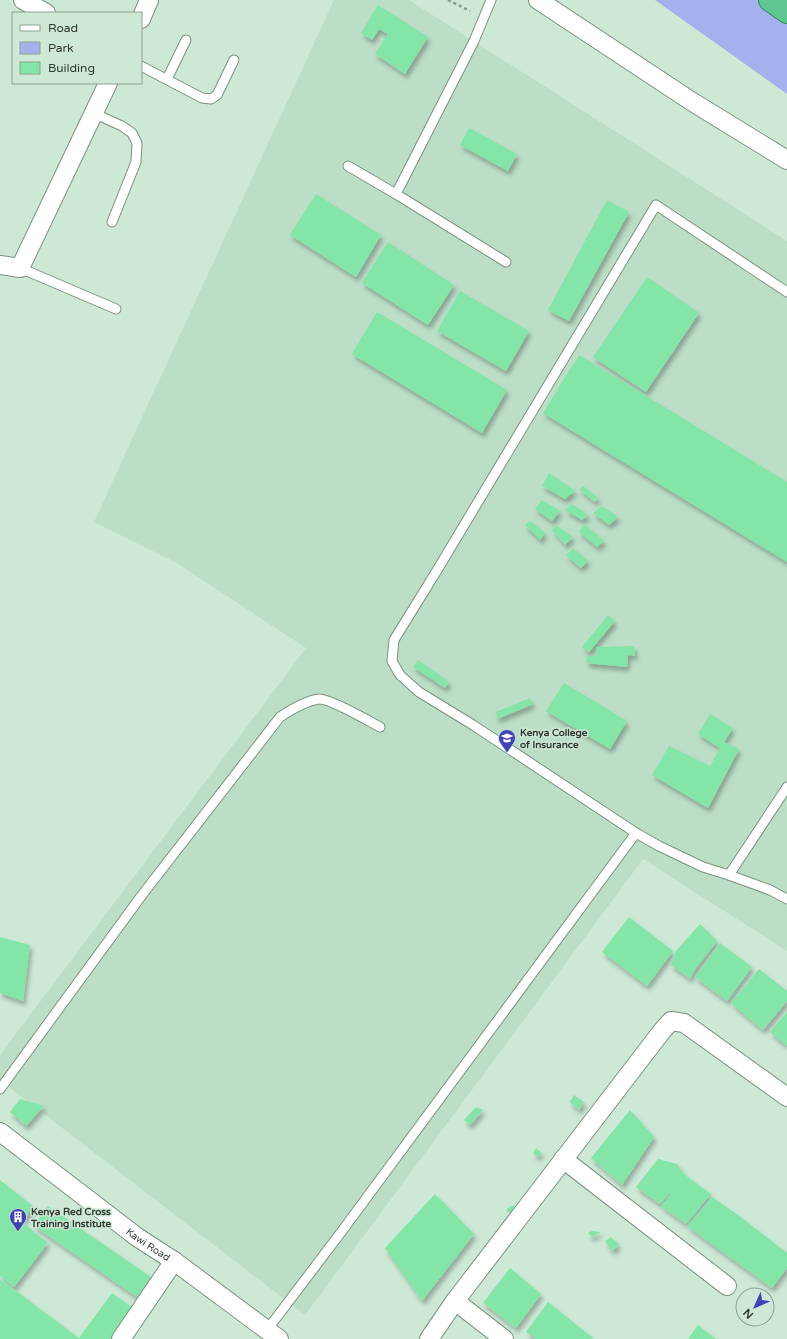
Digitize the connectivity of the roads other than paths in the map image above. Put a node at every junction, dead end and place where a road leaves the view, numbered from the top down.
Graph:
1 (23, 0) edge
2 (149, 0) edge
3 (491, 0) edge
4 (538, 0) edge
5 (770, 0) edge
6 (44, 12) edge
7 (787, 12) edge
8 (142, 17) edge
9 (186, 40) dead end
10 (234, 60) dead end
11 (142, 66) edge
12 (167, 79) junction
13 (108, 84) edge
14 (93, 113) junction
15 (787, 160) edge
16 (348, 166) dead end
17 (396, 194) junction
18 (112, 222) dead end
19 (506, 262) dead end
20 (0, 265) edge
21 (20, 268) junction
22 (787, 292) edge
23 (116, 310) dead end
24 (380, 727) dead end
25 (787, 787) edge
26 (636, 834) junction
27 (729, 875) junction
28 (787, 900) edge
29 (0, 1089) edge
30 (787, 1098) edge
31 (0, 1132) edge
32 (563, 1159) junction
33 (174, 1261) junction
34 (727, 1286) dead end
35 (455, 1301) junction
36 (273, 1334) edge
37 (121, 1339) edge
38 (429, 1339) edge
39 (504, 1339) edge

1 - 6 street
2 - 8 street
3 - 17 lane
4 - 15 street
5 - 7 highway
9 - 12 lane
10 - 12 lane
11 - 12 lane
13 - 14 street
14 - 18 lane
14 - 21 street
16 - 17 lane
17 - 19 lane
20 - 21 street
21 - 23 lane
22 - 26 lane
24 - 29 lane
25 - 27 lane
26 - 27 lane
26 - 36 lane
27 - 28 lane
30 - 32 street
31 - 33 street, Kawi Road
32 - 34 street
32 - 35 street
33 - 36 street, Kawi Road
33 - 37 street
35 - 38 street
35 - 39 street

